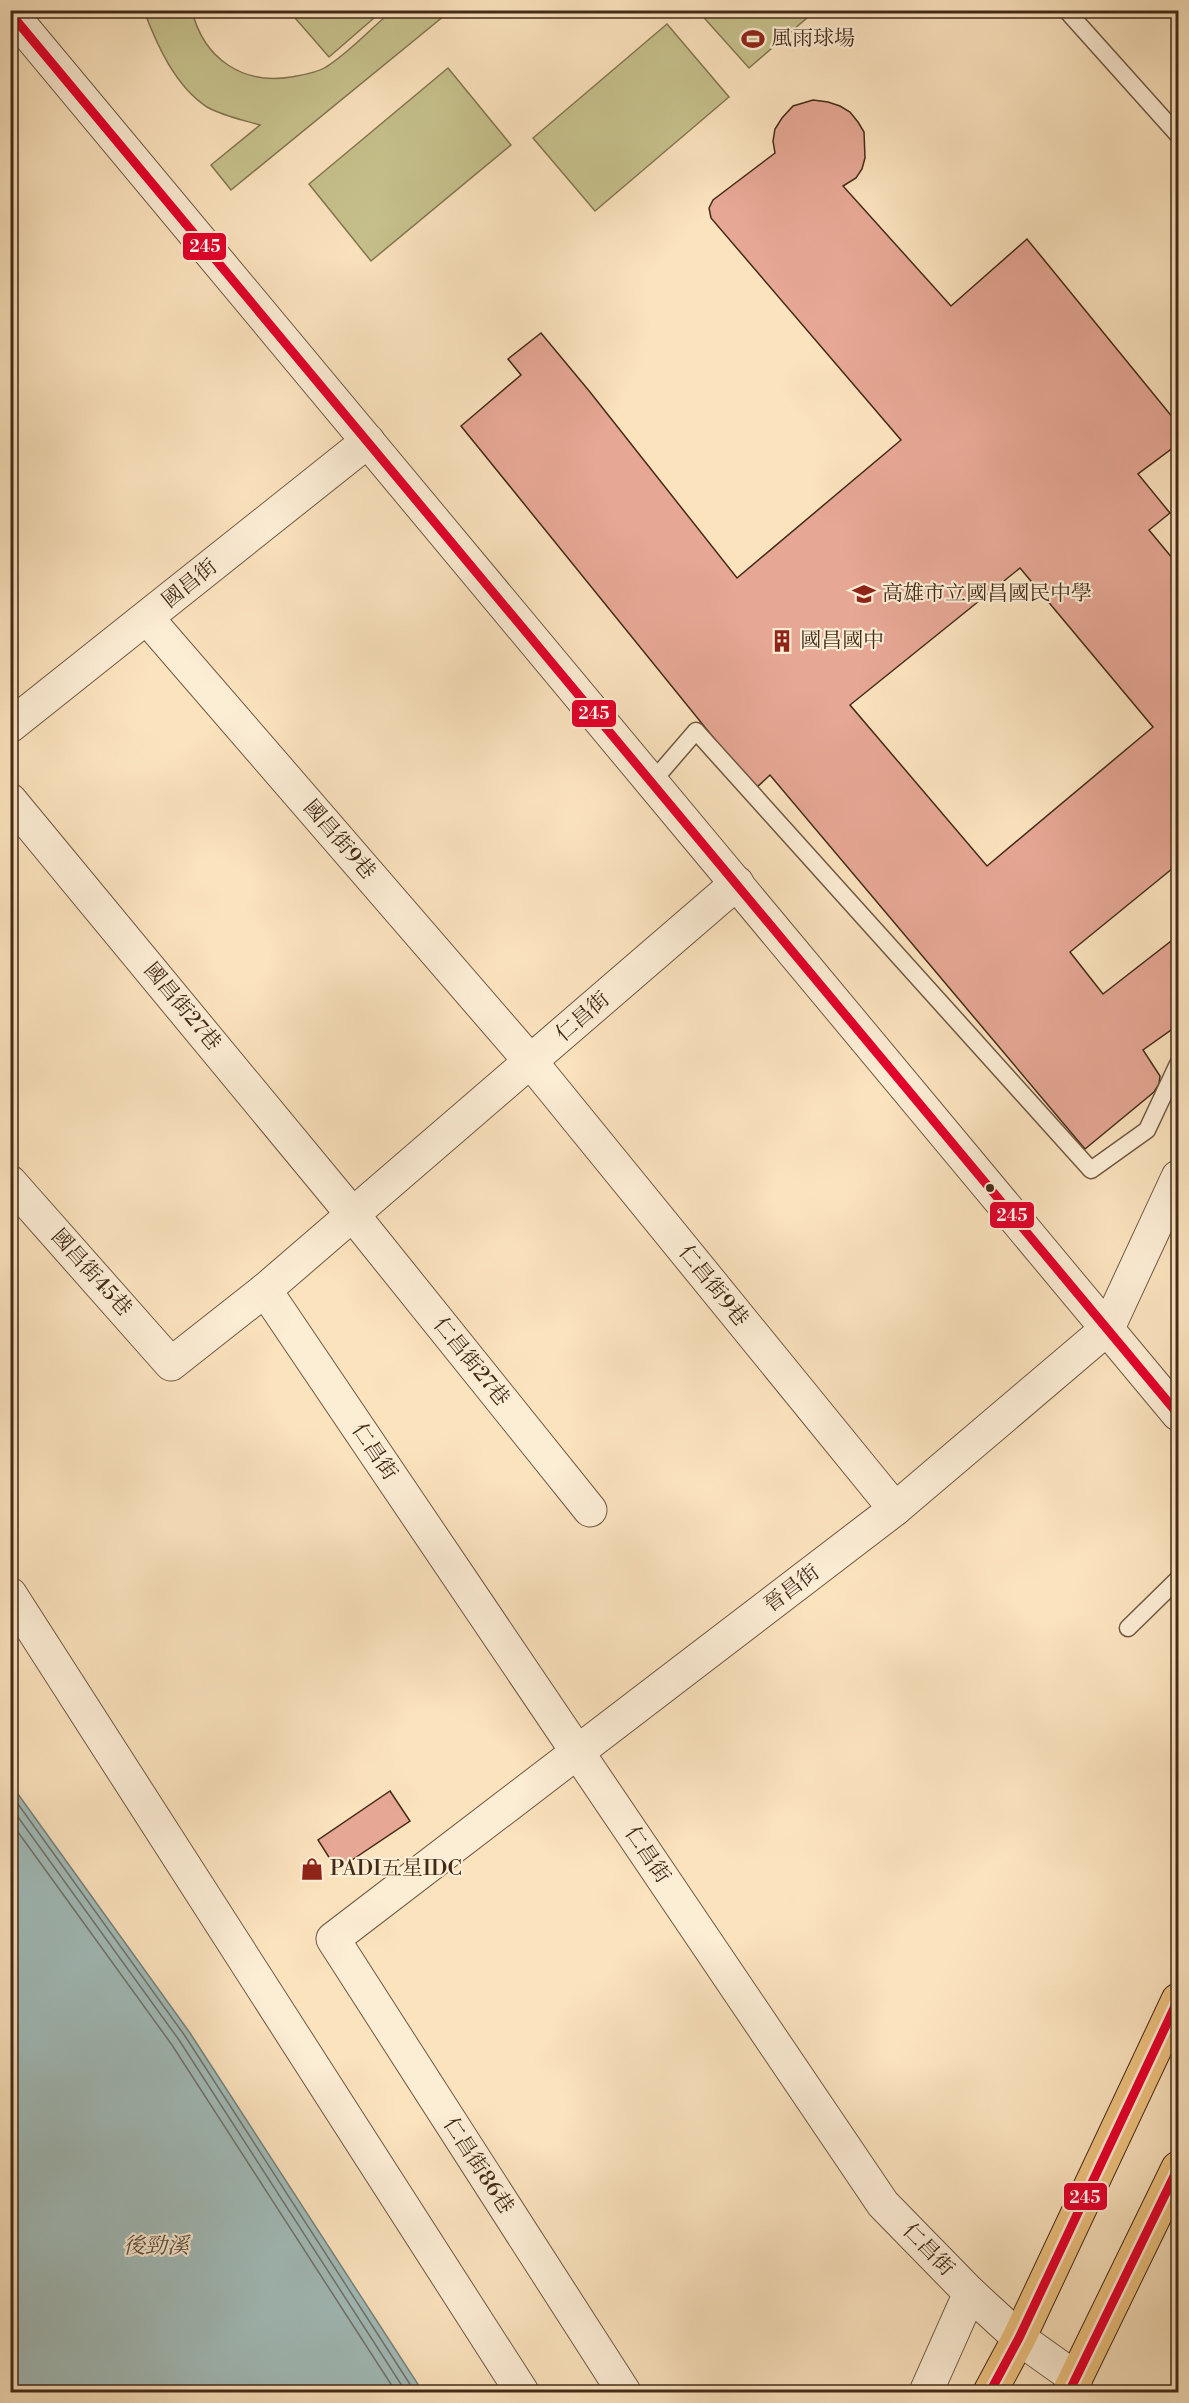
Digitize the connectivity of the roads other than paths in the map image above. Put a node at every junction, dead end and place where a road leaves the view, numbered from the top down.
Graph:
1 (1066, 10) edge
2 (10, 12) edge
3 (1179, 135) edge
4 (368, 441) junction
5 (147, 618) junction
6 (10, 726) edge
7 (652, 782) junction
8 (10, 800) edge
9 (737, 883) junction
10 (531, 1062) junction
11 (1179, 1064) edge
12 (1179, 1177) edge
13 (10, 1182) edge
14 (353, 1215) junction
15 (265, 1290) junction
16 (1108, 1328) junction
17 (171, 1364) joint
18 (1179, 1414) edge
19 (896, 1509) junction
20 (590, 1510) dead end
21 (1179, 1579) edge
22 (10, 1594) edge
23 (1128, 1628) dead end
24 (578, 1752) junction
25 (333, 1939) joint
26 (1179, 2000) edge
27 (1179, 2168) edge
28 (970, 2293) junction
29 (1019, 2337) junction
30 (1073, 2388) edge
31 (522, 2392) edge
32 (624, 2392) edge
33 (926, 2392) edge
34 (990, 2392) edge

1 - 3 lane
2 - 4 street
4 - 5 street, 國昌街
4 - 7 street
5 - 6 street, 國昌街
5 - 10 street, 國昌街9巷
7 - 9 street
7 - 11 lane
8 - 14 street, 國昌街27巷
9 - 10 street, 仁昌街
9 - 16 street
10 - 14 street, 仁昌街
10 - 19 street, 仁昌街9巷
12 - 16 street, 晉昌街
13 - 17 street, 國昌街45巷
14 - 15 street, 仁昌街
14 - 20 street, 仁昌街27巷
15 - 17 street, 仁昌街
15 - 24 street, 仁昌街
16 - 18 street
16 - 19 street, 晉昌街
19 - 24 street, 晉昌街
21 - 23 lane
22 - 31 street
24 - 25 street, 晉昌街
24 - 28 street, 仁昌街
25 - 32 street, 仁昌街86巷
26 - 29 main road
27 - 30 main road
28 - 29 street, 仁昌街
28 - 33 street
29 - 30 street, 仁昌街
29 - 34 main road

